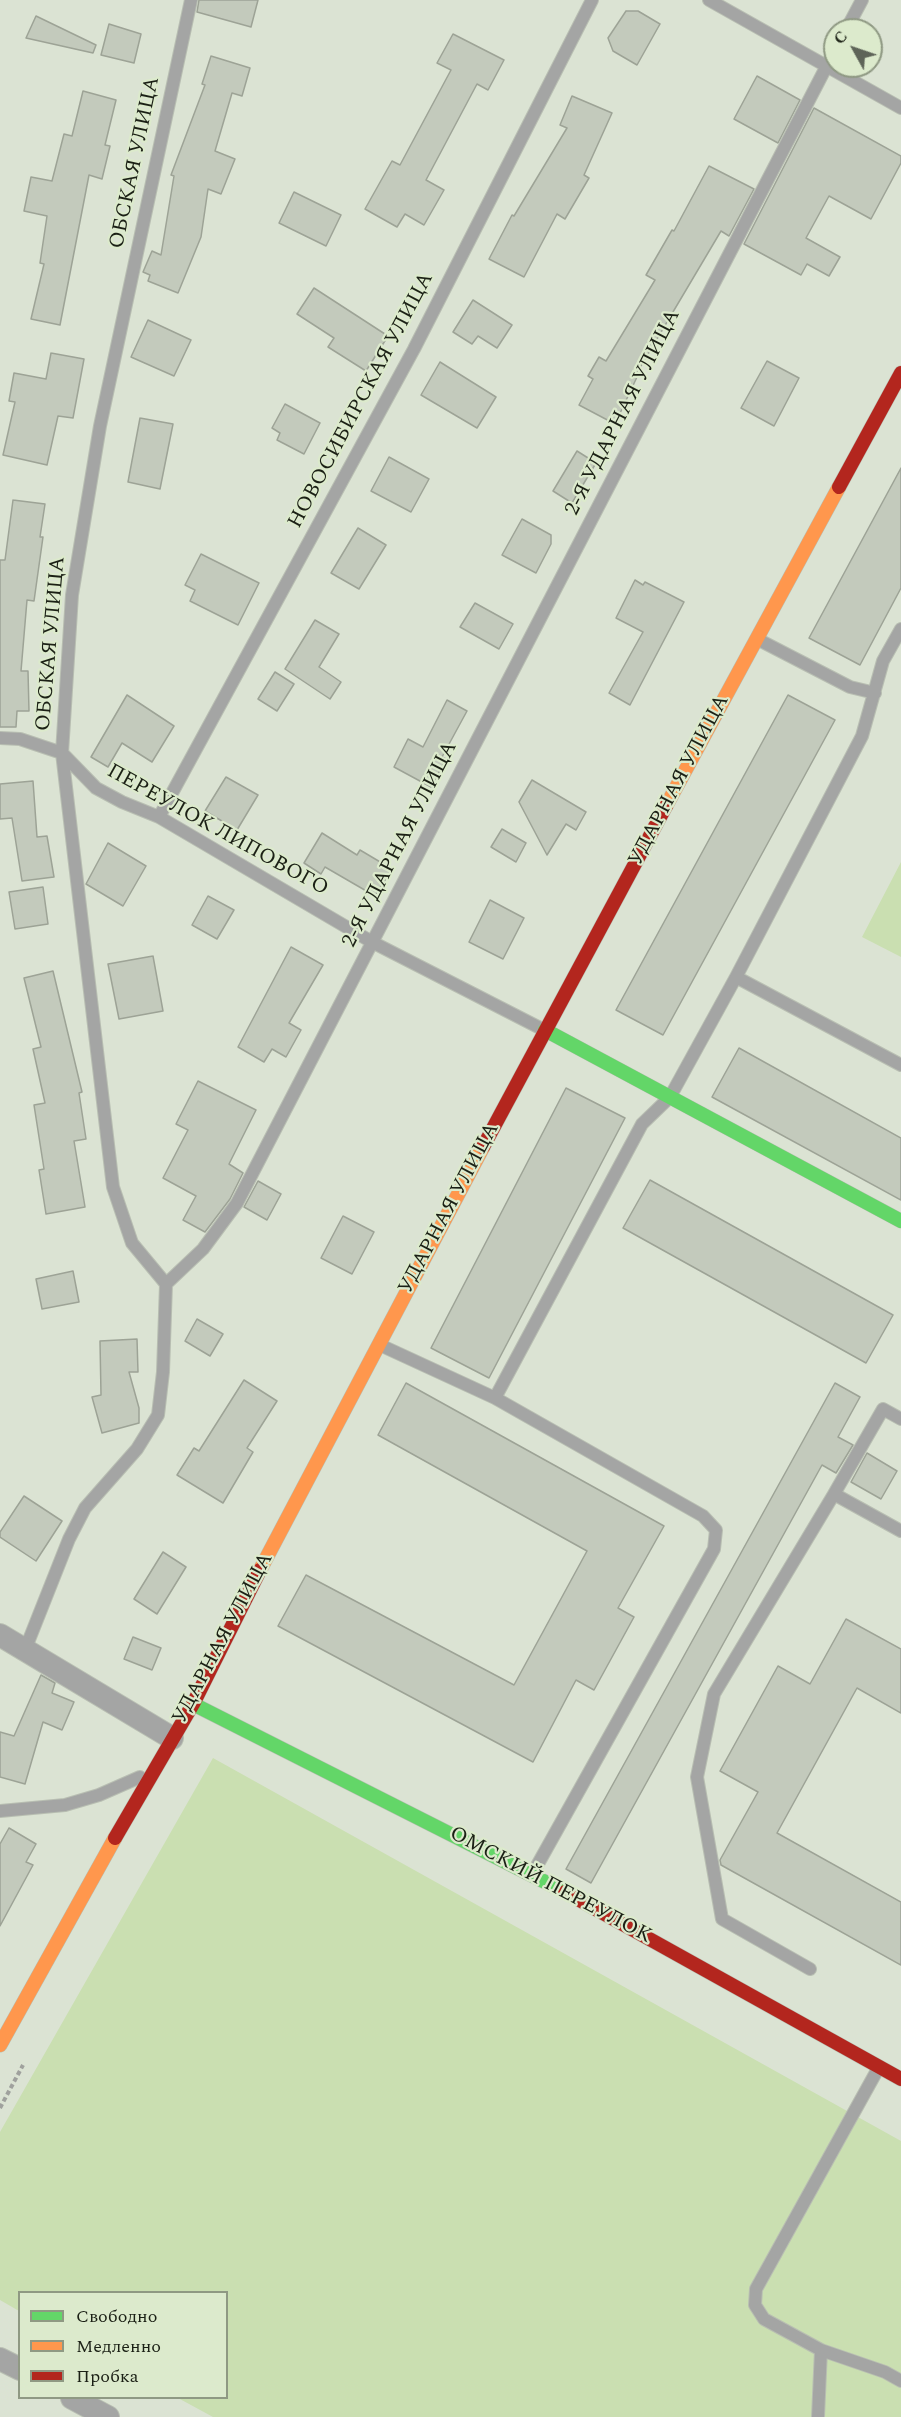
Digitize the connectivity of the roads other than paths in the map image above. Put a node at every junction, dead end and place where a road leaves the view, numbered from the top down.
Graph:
1 (191, 0) edge
2 (592, 0) edge
3 (709, 0) edge
4 (862, 0) edge
5 (852, 18) edge
6 (823, 64) edge
7 (823, 74) edge
8 (848, 78) edge
9 (901, 108) edge
10 (901, 373) edge
11 (901, 629) edge
12 (757, 639) junction
13 (875, 693) junction
14 (0, 738) edge
15 (62, 753) junction
16 (159, 817) junction
17 (372, 942) junction
18 (736, 977) junction
19 (545, 1030) junction
20 (901, 1065) edge
21 (670, 1097) junction
22 (901, 1221) edge
23 (166, 1284) junction
24 (379, 1344) junction
25 (495, 1398) junction
26 (901, 1419) edge
27 (834, 1494) junction
28 (901, 1531) edge
29 (0, 1635) edge
30 (26, 1650) junction
31 (193, 1704) junction
32 (172, 1738) junction
33 (152, 1772) junction
34 (0, 1811) edge
35 (533, 1874) junction
36 (810, 1969) dead end
37 (0, 2045) edge
38 (879, 2067) junction
39 (901, 2079) edge
40 (821, 2350) junction
41 (0, 2359) edge
42 (18, 2368) edge
43 (901, 2381) edge
44 (76, 2399) edge
45 (108, 2417) edge
46 (818, 2417) edge

1 - 15 lane, ОБСКАЯ УЛИЦА
2 - 16 lane, НОВОСИБИРСКАЯ УЛИЦА
3 - 6 lane
4 - 5 lane
7 - 17 lane, 2-Я УДАРНАЯ УЛИЦА
8 - 9 lane
10 - 12 street, УДАРНАЯ УЛИЦА
11 - 13 lane
12 - 13 lane
12 - 19 street, УДАРНАЯ УЛИЦА
13 - 18 lane
14 - 15 lane, ПЕРЕУЛОК ЛИПОВОГО
15 - 16 lane, ПЕРЕУЛОК ЛИПОВОГО
15 - 23 lane, ОБСКАЯ УЛИЦА
16 - 17 lane, ПЕРЕУЛОК ЛИПОВОГО
17 - 19 lane, ПЕРЕУЛОК ЛИПОВОГО
17 - 23 lane, 2-Я УДАРНАЯ УЛИЦА
18 - 20 lane
18 - 21 lane
19 - 21 street
19 - 24 street, УДАРНАЯ УЛИЦА
21 - 22 street
21 - 25 lane
23 - 30 lane
24 - 25 lane
24 - 31 street, УДАРНАЯ УЛИЦА
25 - 35 lane
26 - 27 lane
27 - 28 lane
27 - 36 lane
29 - 30 street
30 - 32 street
31 - 32 street, УДАРНАЯ УЛИЦА
31 - 35 street, ОМСКИЙ ПЕРЕУЛОК
32 - 33 street, УДАРНАЯ УЛИЦА
33 - 34 lane
33 - 37 street, УДАРНАЯ УЛИЦА
35 - 38 street, ОМСКИЙ ПЕРЕУЛОК
38 - 39 street, ОМСКИЙ ПЕРЕУЛОК
38 - 40 lane
40 - 43 lane
40 - 46 lane
41 - 42 street
44 - 45 street

